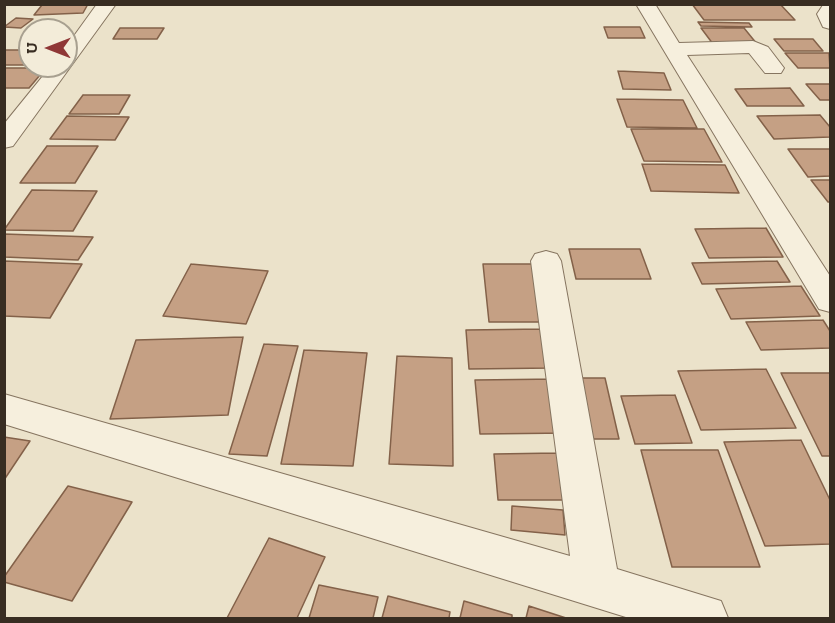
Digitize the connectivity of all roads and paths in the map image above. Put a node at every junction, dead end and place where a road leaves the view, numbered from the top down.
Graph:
1 (107, 4) edge
2 (645, 4) edge
3 (831, 9) edge
4 (831, 23) edge
5 (78, 44) edge
6 (671, 49) junction
7 (773, 68) dead end
8 (53, 78) edge
9 (4, 141) edge
10 (546, 261) dead end
11 (831, 301) edge
12 (4, 409) edge
13 (597, 587) junction
14 (704, 618) edge

1 - 5 street
2 - 6 street
3 - 4 street
6 - 7 street
6 - 11 street
8 - 9 street
10 - 13 street
12 - 13 street
13 - 14 street

